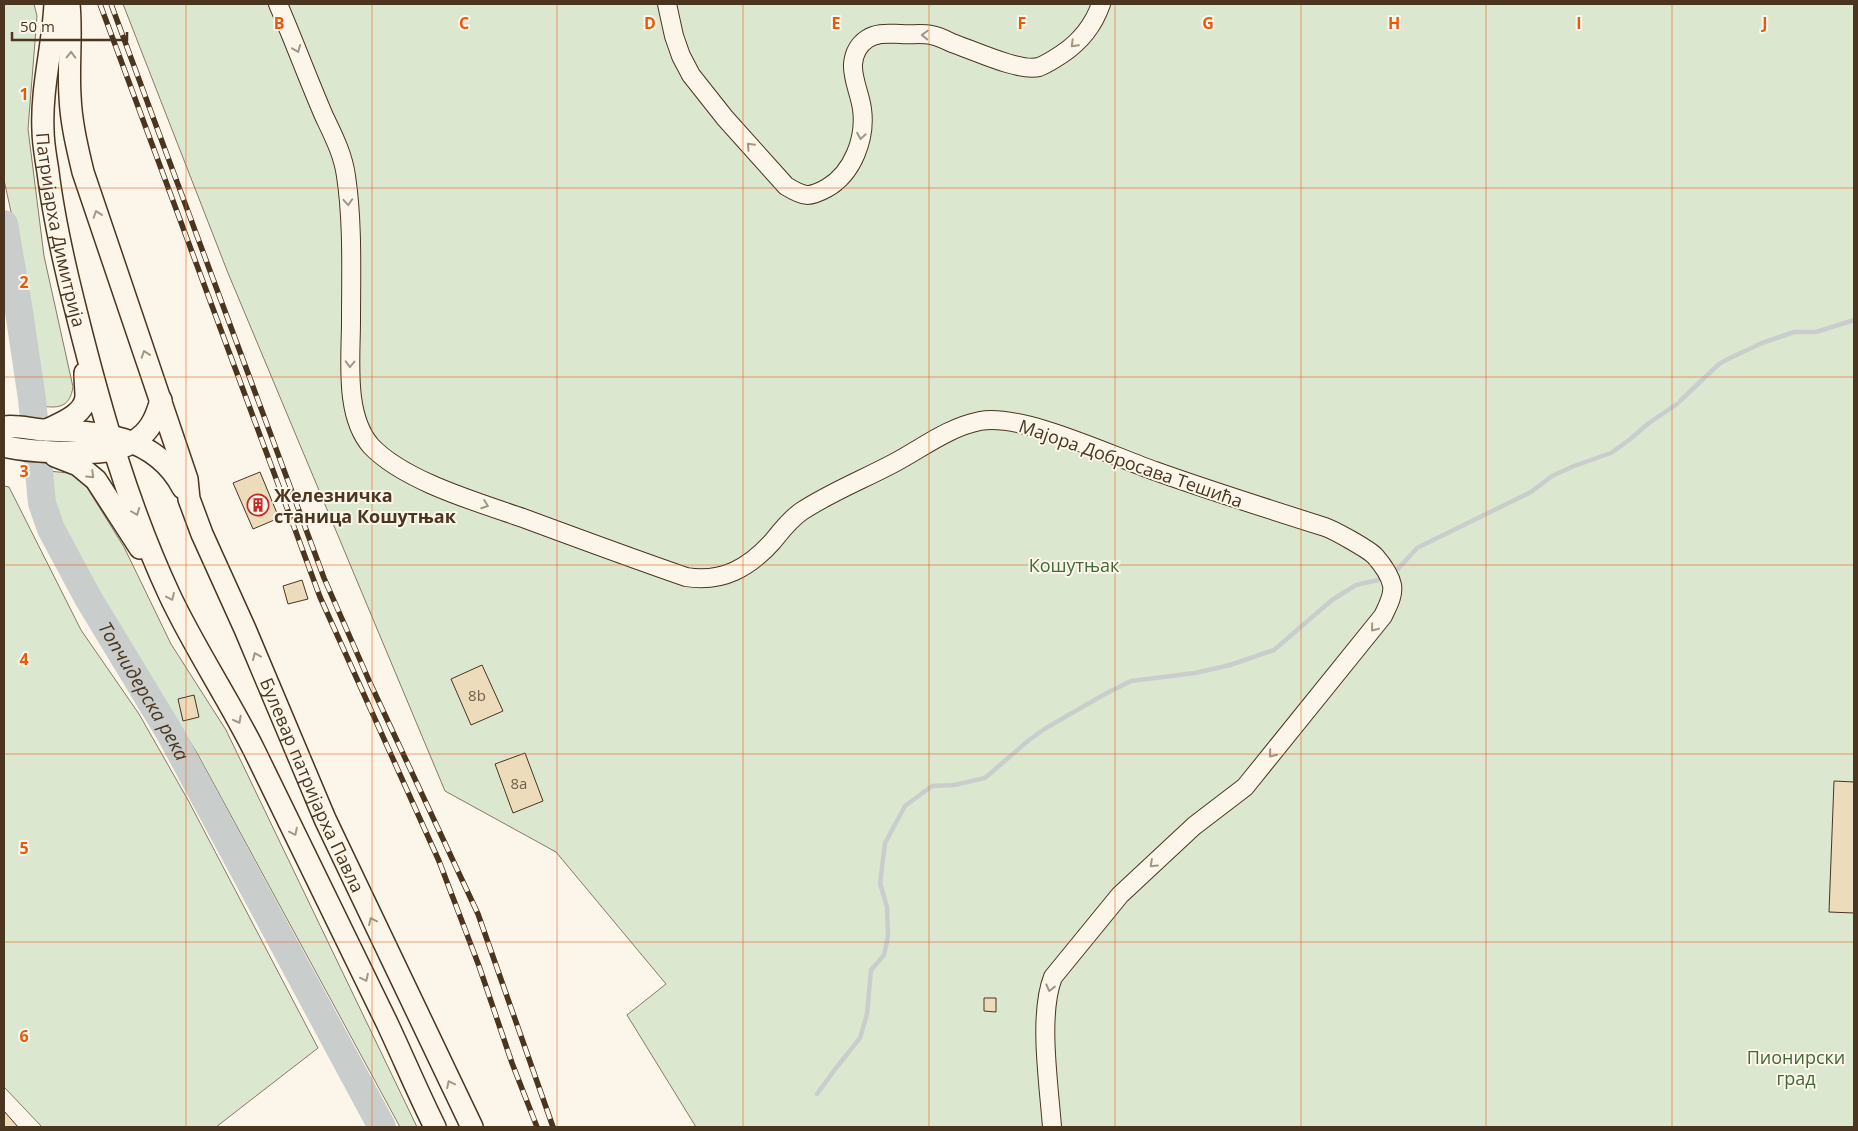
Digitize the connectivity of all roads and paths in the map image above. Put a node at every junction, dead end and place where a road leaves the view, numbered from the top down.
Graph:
1 (54, 4) edge
2 (69, 4) edge
3 (278, 4) edge
4 (667, 4) edge
5 (1102, 4) edge
6 (87, 358) junction
7 (161, 400) junction
8 (45, 430) junction
9 (172, 434) joint
10 (6, 437) edge
11 (119, 442) junction
12 (47, 451) junction
13 (189, 499) junction
14 (155, 562) junction
15 (435, 1127) edge
16 (472, 1127) edge
17 (1052, 1127) edge

1 - 6 main road, Патријарха Димитрија
7 -> 2 main road, Патријарха Димитрија
3 -> 17 street, Мајора Добросава Тешића
5 -> 4 street
6 - 8 main road
6 - 11 main road, Патријарха Димитрија
7 - 9 main road, Патријарха Димитрија
7 - 11 main road
8 - 10 main road
8 - 11 main road
9 - 13 main road, Булевар патријарха Павла
10 - 12 main road
11 - 12 main road
11 - 13 main road
11 -> 14 main road, Булевар патријарха Павла
12 -> 14 main road
16 -> 13 main road, Булевар патријарха Павла
14 -> 15 main road, Булевар патријарха Павла

